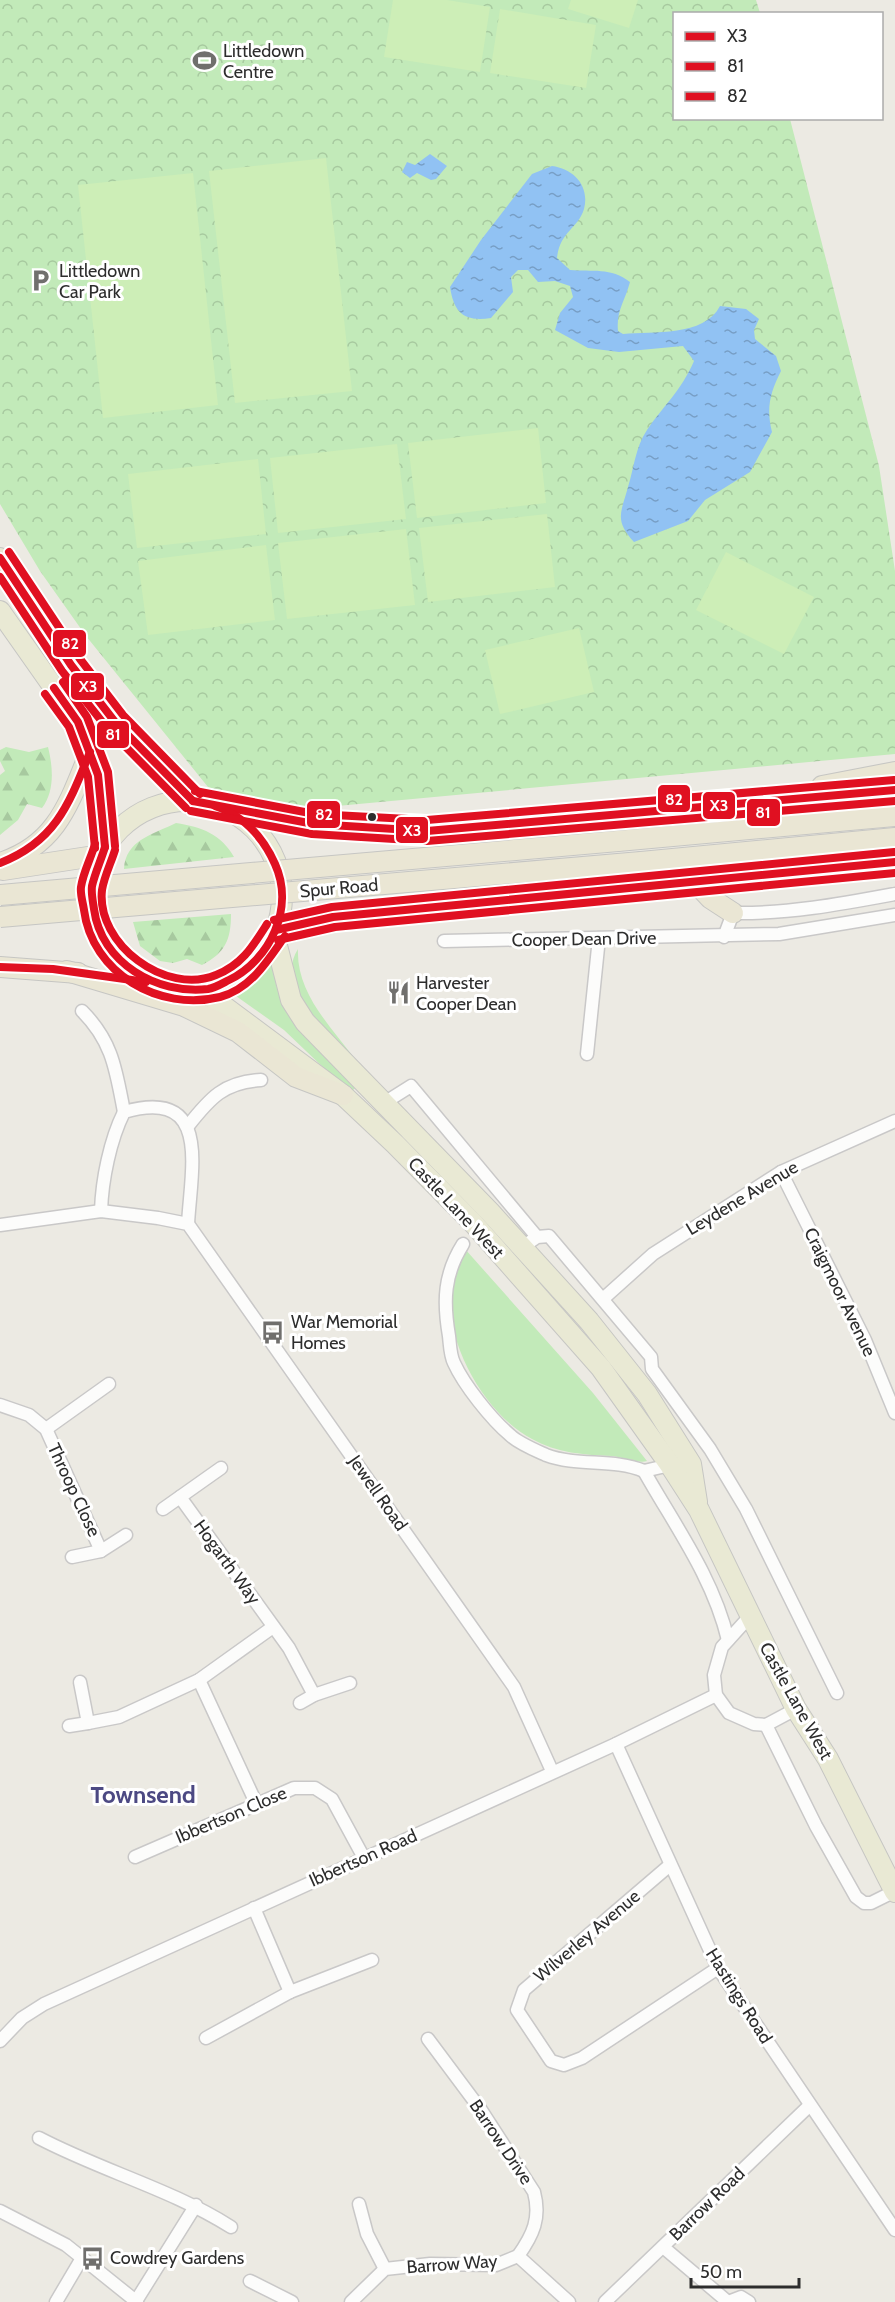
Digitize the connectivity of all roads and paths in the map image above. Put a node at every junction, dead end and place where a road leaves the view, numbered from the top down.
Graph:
1 (0, 558) edge
2 (0, 611) edge
3 (90, 752) junction
4 (895, 772) edge
5 (895, 790) edge
6 (193, 801) junction
7 (220, 807) junction
8 (620, 816) junction
9 (895, 816) edge
10 (895, 837) edge
11 (103, 851) junction
12 (895, 862) edge
13 (0, 863) edge
14 (0, 870) edge
15 (695, 882) junction
16 (895, 894) edge
17 (0, 895) edge
18 (733, 913) junction
19 (895, 915) edge
20 (0, 917) edge
21 (275, 932) junction
22 (724, 937) junction
23 (599, 938) junction
24 (444, 941) dead end
25 (0, 967) edge
26 (67, 971) junction
27 (146, 982) junction
28 (202, 990) junction
29 (82, 1011) dead end
30 (587, 1054) dead end
31 (261, 1080) dead end
32 (343, 1095) junction
33 (384, 1103) junction
34 (124, 1112) junction
35 (895, 1121) edge
36 (188, 1126) junction
37 (781, 1172) junction
38 (101, 1211) junction
39 (188, 1224) junction
40 (0, 1225) edge
41 (529, 1242) junction
42 (463, 1244) dead end
43 (604, 1298) junction
44 (601, 1368) junction
45 (645, 1376) junction
46 (109, 1384) dead end
47 (0, 1405) edge
48 (895, 1413) edge
49 (46, 1429) junction
50 (670, 1465) junction
51 (221, 1468) dead end
52 (644, 1471) junction
53 (180, 1497) junction
54 (163, 1509) dead end
55 (699, 1510) junction
56 (126, 1535) dead end
57 (102, 1551) junction
58 (72, 1557) dead end
59 (750, 1616) junction
60 (273, 1627) junction
61 (728, 1640) junction
62 (199, 1680) junction
63 (80, 1682) dead end
64 (350, 1683) dead end
65 (837, 1693) dead end
66 (314, 1695) junction
67 (716, 1695) junction
68 (300, 1703) dead end
69 (796, 1709) junction
70 (88, 1723) junction
71 (766, 1725) junction
72 (69, 1726) dead end
73 (616, 1744) junction
74 (552, 1772) junction
75 (256, 1803) junction
76 (135, 1857) dead end
77 (364, 1858) junction
78 (670, 1865) junction
79 (895, 1892) edge
80 (254, 1908) junction
81 (372, 1960) dead end
82 (718, 1968) junction
83 (290, 1992) junction
84 (206, 2038) dead end
85 (429, 2039) dead end
86 (0, 2041) edge
87 (809, 2106) junction
88 (39, 2138) dead end
89 (359, 2204) dead end
90 (196, 2205) junction
91 (0, 2211) edge
92 (231, 2227) dead end
93 (894, 2227) edge
94 (663, 2247) junction
95 (518, 2256) junction
96 (82, 2258) junction
97 (384, 2269) junction
98 (250, 2281) dead end
99 (60, 2300) edge
100 (136, 2302) edge
101 (292, 2302) edge
102 (351, 2302) edge
103 (569, 2302) edge
104 (605, 2302) edge
105 (728, 2302) edge
106 (749, 2302) edge

1 - 6 main road
2 - 3 main road
3 - 11 main road
3 - 13 highway
4 - 8 highway
5 - 8 highway
6 - 7 main road
6 - 11 main road
7 - 8 highway
7 - 21 main road
9 - 17 highway, Spur Road, bridge
10 - 20 highway, Spur Road, bridge
11 - 14 highway
11 - 27 main road
12 - 15 highway
15 - 18 highway
15 - 21 highway
16 - 18 street
18 - 22 street
19 - 22 street, Cooper Dean Drive
21 - 28 main road
21 - 33 main road, Castle Lane West
22 - 23 street, Cooper Dean Drive
23 - 24 street, Cooper Dean Drive
23 - 30 street
25 - 26 highway
26 - 27 highway
26 - 32 highway
27 - 28 main road
28 - 32 main road, Castle Lane West
29 - 34 street
31 - 36 street
32 - 44 main road, Castle Lane West
33 - 41 main road, Castle Lane West
33 - 41 street, Castle Lane West
34 - 36 street
34 - 38 street
35 - 37 street, Leydene Avenue
36 - 39 street
37 - 43 street, Leydene Avenue
37 - 48 street, Craigmoor Avenue
38 - 39 street
38 - 40 street
39 - 74 street, Jewell Road
41 - 43 street, Castle Lane West
41 - 44 main road
41 - 45 main road, Castle Lane West
42 - 52 street
43 - 45 street, Castle Lane West
44 - 50 main road, Castle Lane West
45 - 55 main road, Castle Lane West
45 - 65 street, Castle Lane West
46 - 49 street, Throop Close
47 - 49 street, Throop Close
49 - 57 street, Throop Close
50 - 52 street
50 - 55 main road, Castle Lane West
51 - 53 street
52 - 61 street
53 - 54 street
53 - 60 street, Hogarth Way
55 - 59 main road, Castle Lane West
56 - 57 street, Throop Close
57 - 58 street, Throop Close
59 - 61 street
59 - 69 main road, Castle Lane West
60 - 62 street
60 - 66 street, Hogarth Way
61 - 67 street
62 - 70 street
62 - 75 street
63 - 70 street
64 - 66 street
66 - 68 street
67 - 71 street
67 - 73 street, Ibbertson Road
69 - 71 street
69 - 79 main road, Castle Lane West
70 - 72 street
71 - 79 street, Castle Lane West
73 - 74 street, Ibbertson Road
73 - 78 street, Hastings Road
74 - 77 street, Ibbertson Road
75 - 76 street, Ibbertson Close
75 - 77 street, Ibbertson Close
77 - 80 street, Ibbertson Road
78 - 82 street, Hastings Road
78 - 82 street, Wilverley Avenue
80 - 83 street
80 - 86 street, Ibbertson Road
81 - 83 street
82 - 87 street, Hastings Road
83 - 84 street
85 - 95 street, Barrow Drive
87 - 93 street, Hastings Road
87 - 94 street, Barrow Road
88 - 90 street
89 - 97 street, Barrow Way
90 - 92 street
90 - 100 street
91 - 96 street
94 - 104 street, Barrow Road
94 - 105 street
95 - 97 street, Barrow Way
95 - 103 street
96 - 99 street
96 - 100 street
97 - 102 street, Barrow Way
98 - 101 street
105 - 106 street

